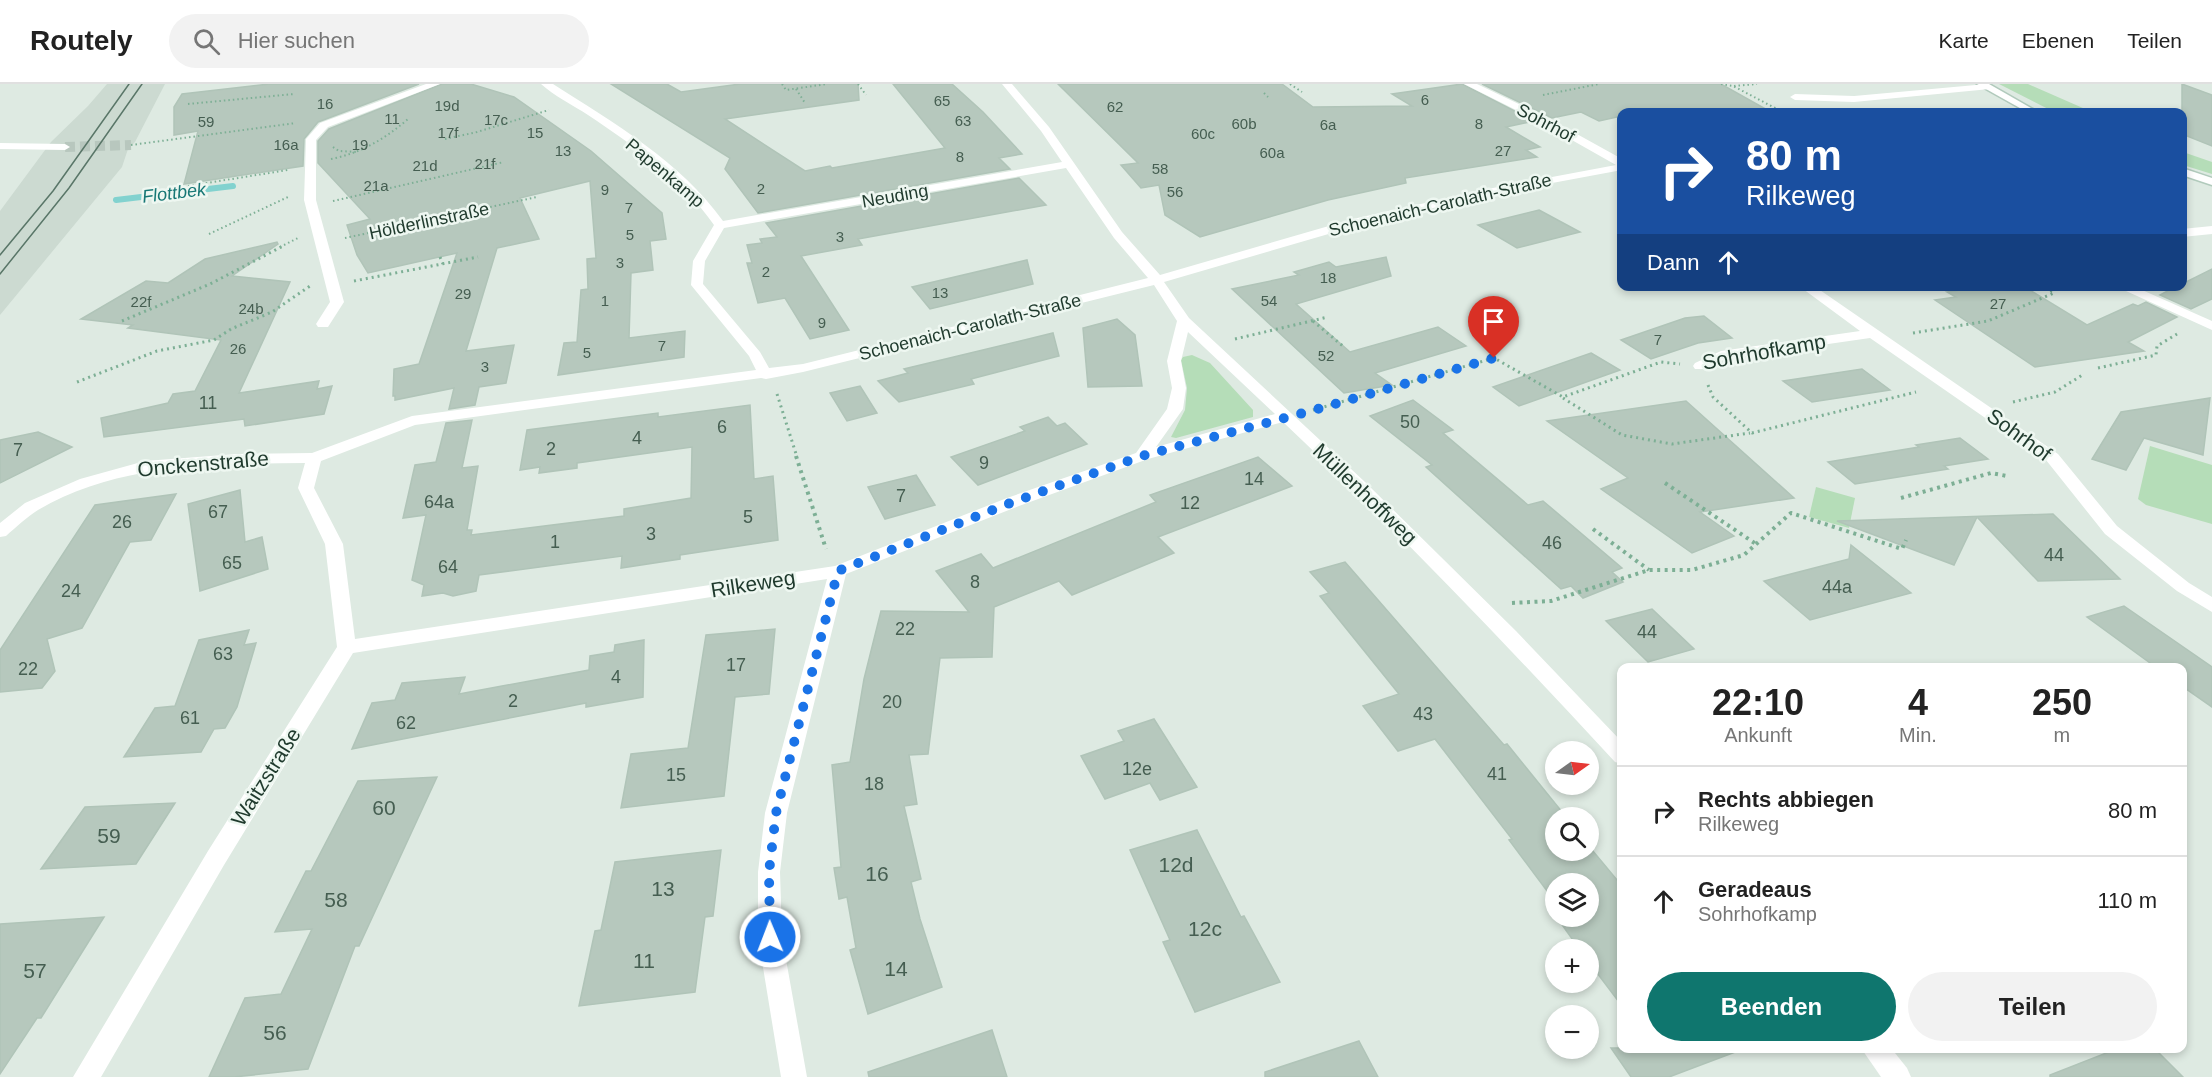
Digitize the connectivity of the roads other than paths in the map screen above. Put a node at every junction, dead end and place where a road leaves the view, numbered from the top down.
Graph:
1 (435, 84) edge
2 (546, 84) edge
3 (1007, 84) edge
4 (1469, 84) edge
5 (1984, 86) edge
6 (1795, 97) dead end
7 (2025, 108) edge
8 (0, 146) edge
9 (65, 147) tunnel mouth
10 (1617, 163) edge
11 (1069, 164) junction
12 (1617, 167) edge
13 (2187, 173) edge
14 (2212, 182) edge
15 (720, 225) junction
16 (2212, 230) edge
17 (2187, 232) edge
18 (1157, 279) junction
19 (1812, 291) edge
20 (2133, 291) edge
21 (1184, 321) junction
22 (2207, 323) edge
23 (323, 324) dead end
24 (1873, 333) junction
25 (1700, 366) road end
26 (766, 375) junction
27 (1283, 417) junction
28 (1142, 456) junction
29 (314, 458) junction
30 (0, 532) edge
31 (838, 571) junction
32 (2212, 606) edge
33 (347, 647) junction
34 (1617, 751) edge
35 (1878, 1053) edge
36 (86, 1077) edge
37 (794, 1077) edge
38 (1898, 1077) edge

1 - 23 street
2 - 15 street, Papenkamp
3 - 11 street, Müllenhoffweg
4 - 10 street, Sohrhof
5 - 6 street
5 - 7 street
8 - 9 street
11 - 15 street, Neuding
11 - 18 street, Müllenhoffweg
12 - 18 street, Schoenaich-Carolath-Straße
13 - 14 street
15 - 26 street, Papenkamp
16 - 17 street
18 - 21 street, Müllenhoffweg
18 - 26 street, Schoenaich-Carolath-Straße
19 - 24 street, Sohrhof
20 - 22 street
21 - 27 street, Müllenhoffweg
21 - 28 street
24 - 25 street, Sohrhofkamp
24 - 32 street, Sohrhof
26 - 29 street, Schoenaich-Carolath-Straße
27 - 28 street, Rilkeweg
27 - 34 street, Müllenhoffweg
28 - 31 street, Rilkeweg
29 - 30 street, Onckenstraße
29 - 33 street
31 - 33 street, Rilkeweg
31 - 37 street
33 - 36 street, Waitzstraße
35 - 38 street

